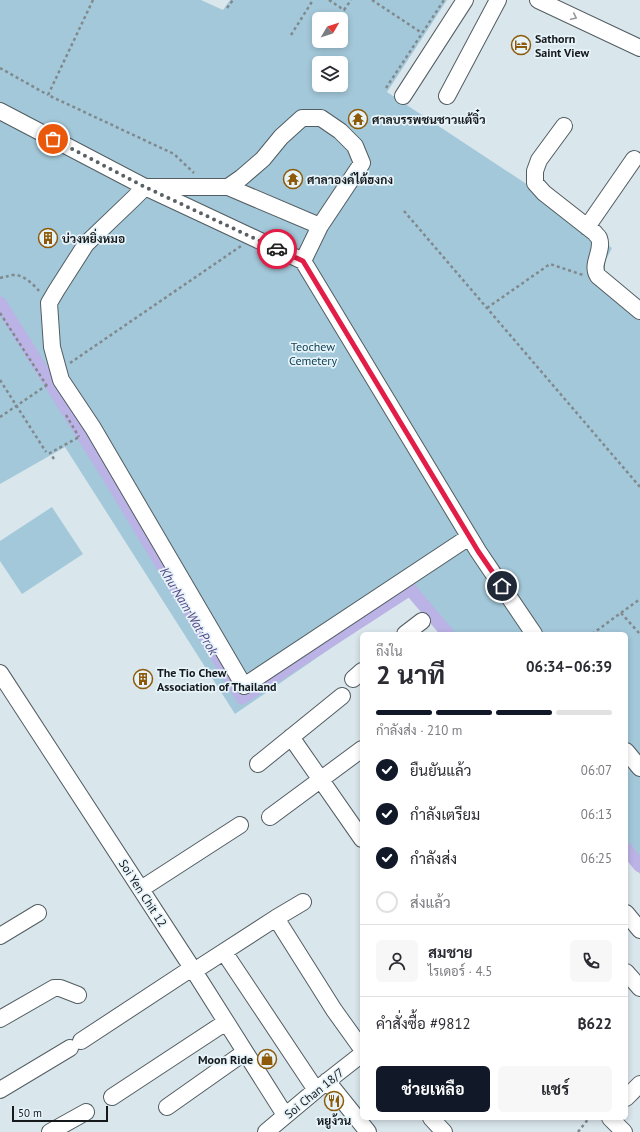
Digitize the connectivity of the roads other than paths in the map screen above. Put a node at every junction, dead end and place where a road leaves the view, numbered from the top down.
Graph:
1 (465, 0) edge
2 (498, 0) edge
3 (538, 0) edge
4 (640, 48) edge
5 (403, 96) dead end
6 (447, 96) dead end
7 (0, 111) edge
8 (564, 126) dead end
9 (634, 159) dead end
10 (145, 187) junction
11 (228, 187) junction
12 (320, 226) junction
13 (587, 228) junction
14 (303, 261) junction
15 (640, 311) edge
16 (470, 537) junction
17 (422, 621) dead end
18 (408, 632) edge
19 (533, 632) edge
20 (0, 673) edge
21 (342, 696) dead end
22 (291, 737) junction
23 (360, 751) edge
24 (628, 753) edge
25 (258, 764) dead end
26 (640, 768) edge
27 (321, 780) junction
28 (270, 817) dead end
29 (240, 825) dead end
30 (360, 836) edge
31 (141, 889) junction
32 (303, 902) dead end
33 (38, 914) dead end
34 (628, 915) edge
35 (276, 918) junction
36 (640, 930) edge
37 (0, 936) edge
38 (224, 952) junction
39 (193, 969) junction
40 (628, 974) edge
41 (640, 988) edge
42 (78, 994) dead end
43 (0, 1019) edge
44 (226, 1022) junction
45 (360, 1046) edge
46 (245, 1052) junction
47 (360, 1056) edge
48 (640, 1084) edge
49 (321, 1085) junction
50 (0, 1090) edge
51 (628, 1096) edge
52 (112, 1097) dead end
53 (167, 1107) dead end
54 (86, 1112) dead end
55 (285, 1115) junction
56 (433, 1120) edge
57 (612, 1120) edge
58 (50, 1132) edge
59 (266, 1132) edge
60 (368, 1132) edge
61 (444, 1132) edge
62 (624, 1132) edge

1 - 5 street
2 - 6 street
3 -> 4 street
7 - 10 street
8 - 13 street
9 - 13 street
10 - 11 street
10 - 14 street
10 - 16 street
11 - 12 street
11 - 12 street
12 - 14 street
13 - 15 street
14 - 16 street
16 - 19 street
17 - 18 street
20 - 31 street, Soi Yen Chit 12
21 - 22 street
22 - 25 street
22 - 27 street
23 - 27 street
24 - 26 street
27 - 28 street
27 - 30 street
29 - 31 street
31 - 39 street, Soi Yen Chit 12
32 - 35 street
33 - 37 street
34 - 36 street
35 - 38 street
35 - 45 street
38 - 39 street
38 - 49 street
39 - 44 street, Soi Yen Chit 12
39 - 50 street
40 - 41 street
42 - 43 street
44 - 46 street, Soi Yen Chit 12
44 - 52 street
46 - 53 street
46 - 55 street, Soi Yen Chit 12
47 - 49 street, Soi Chan 18/7
48 - 51 street
49 - 55 street, Soi Chan 18/7
49 - 60 street
54 - 58 street
55 - 59 street, Soi Chan 18/7
56 - 61 street
57 - 62 street

